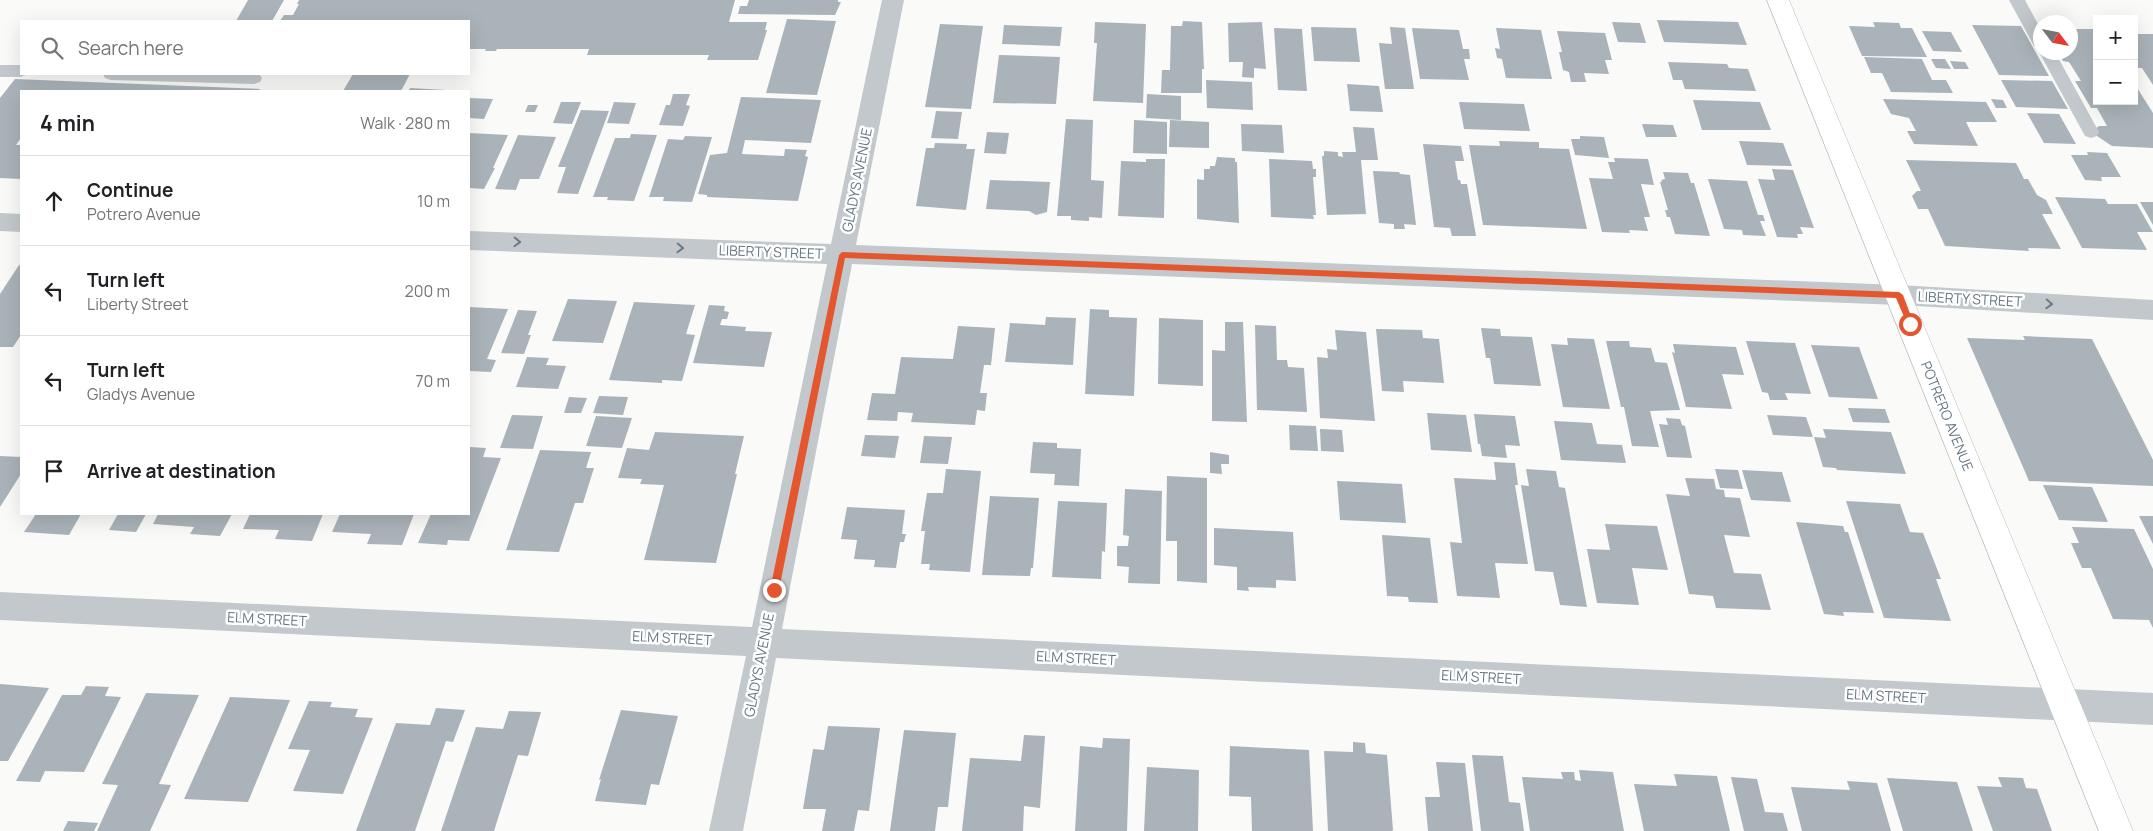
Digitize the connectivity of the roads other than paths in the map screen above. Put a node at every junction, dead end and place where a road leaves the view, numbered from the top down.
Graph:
1 (893, 0) edge
2 (1778, 0) edge
3 (2018, 0) edge
4 (2033, 29) edge
5 (2051, 60) edge
6 (0, 71) edge
7 (20, 71) edge
8 (147, 75) edge
9 (254, 78) dead end
10 (2091, 132) dead end
11 (0, 222) edge
12 (20, 223) edge
13 (470, 240) edge
14 (842, 255) junction
15 (1899, 295) junction
16 (2153, 310) edge
17 (0, 606) edge
18 (763, 643) junction
19 (2064, 704) junction
20 (2153, 708) edge
21 (726, 831) edge
22 (2116, 831) edge

1 - 14 street, GLADYS AVENUE
2 - 15 street, POTRERO AVENUE
3 - 4 lane
5 - 10 lane
6 - 7 lane
8 - 9 lane
11 - 12 street
13 -> 14 street, LIBERTY STREET
14 - 15 street, LIBERTY STREET
14 - 18 street, GLADYS AVENUE
15 -> 16 street, LIBERTY STREET
15 - 19 street, POTRERO AVENUE
17 - 18 street, ELM STREET
18 - 19 street, ELM STREET
18 - 21 street, GLADYS AVENUE
19 - 20 street, ELM STREET
19 - 22 street, POTRERO AVENUE

